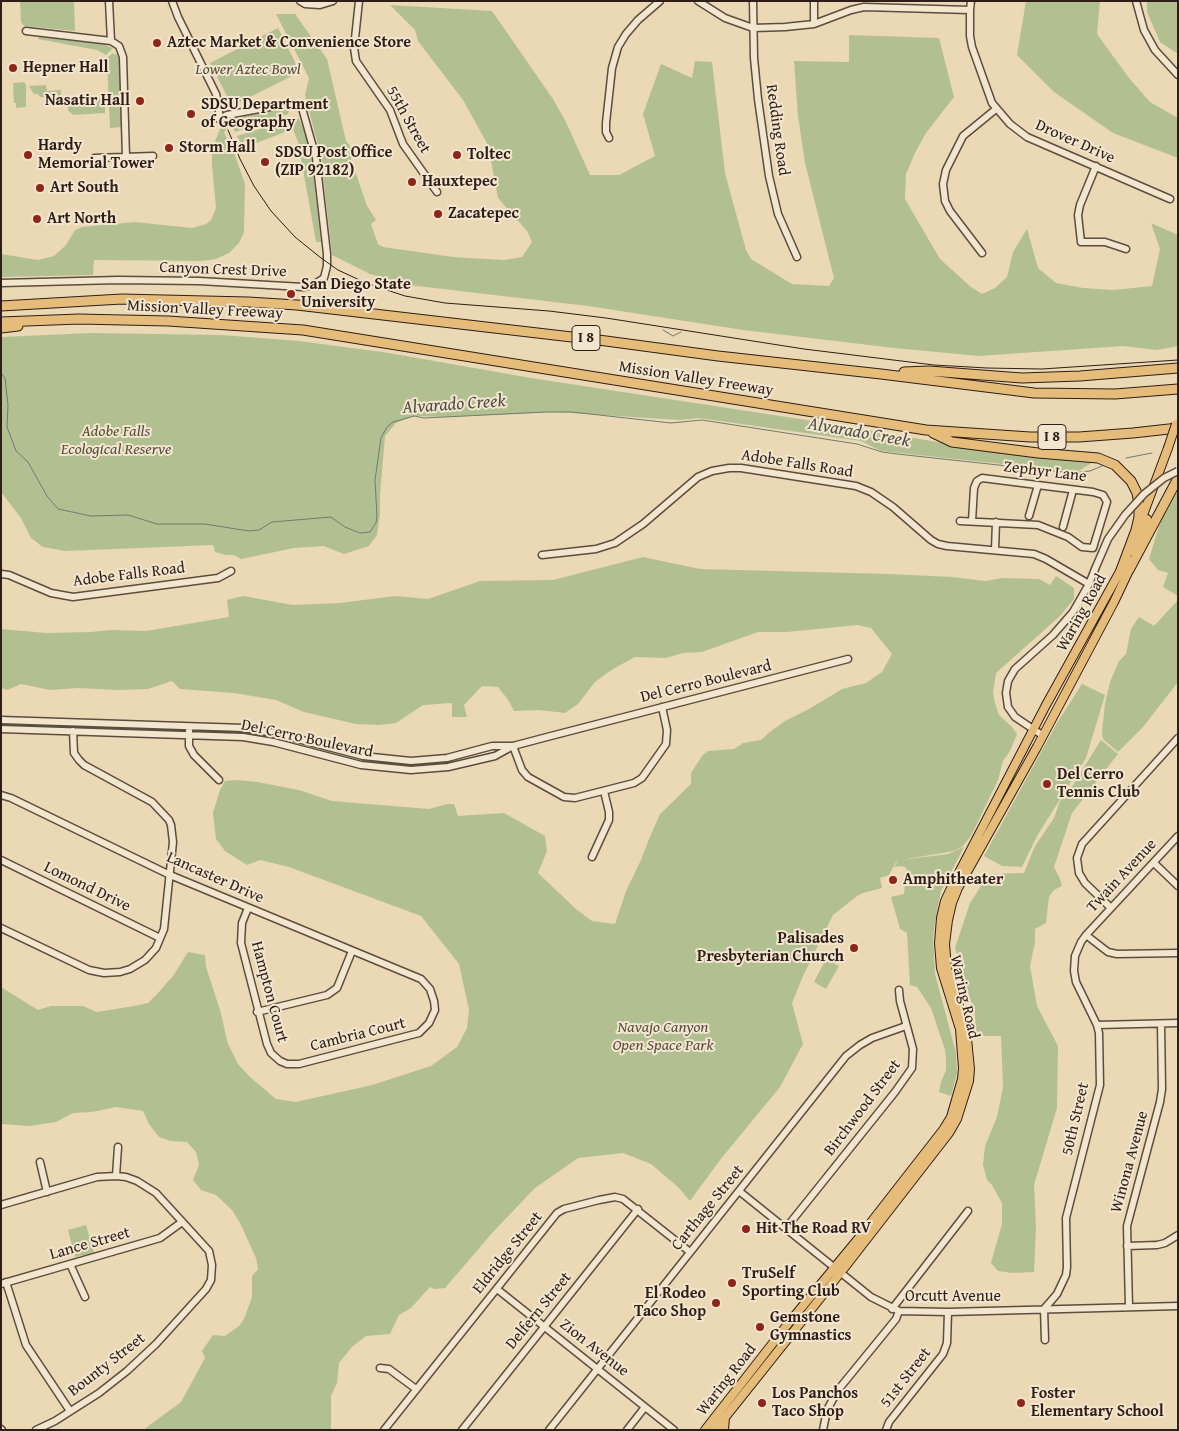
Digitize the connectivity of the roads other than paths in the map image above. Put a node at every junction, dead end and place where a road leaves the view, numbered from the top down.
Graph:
1 (109, 1) edge
2 (172, 1) edge
3 (300, 1) edge
4 (333, 1) edge
5 (359, 1) edge
6 (660, 1) edge
7 (698, 1) edge
8 (753, 1) edge
9 (814, 1) edge
10 (972, 1) edge
11 (1136, 1) edge
12 (970, 10) junction
13 (814, 24) junction
14 (753, 28) junction
15 (26, 30) dead end
16 (111, 41) junction
17 (1178, 75) edge
18 (996, 109) junction
19 (610, 138) dead end
20 (154, 156) dead end
21 (126, 157) junction
22 (94, 158) dead end
23 (1096, 166) junction
24 (437, 192) dead end
25 (1170, 198) dead end
26 (1126, 249) dead end
27 (982, 252) dead end
28 (797, 257) dead end
29 (1, 283) edge
30 (1, 306) edge
31 (71, 320) junction
32 (1, 322) edge
33 (1, 328) edge
34 (1178, 368) edge
35 (881, 374) junction
36 (1174, 389) edge
37 (1178, 417) edge
38 (1178, 428) edge
39 (926, 430) junction
40 (1178, 471) edge
41 (1178, 478) edge
42 (1038, 485) junction
43 (1074, 490) junction
44 (1029, 516) dead end
45 (960, 521) dead end
46 (972, 521) junction
47 (996, 522) junction
48 (1063, 527) dead end
49 (995, 550) junction
50 (542, 555) dead end
51 (1125, 570) junction
52 (232, 571) dead end
53 (1, 574) edge
54 (1089, 584) junction
55 (848, 659) dead end
56 (662, 707) junction
57 (1, 720) edge
58 (189, 726) junction
59 (1, 729) edge
60 (1034, 730) junction
61 (73, 732) junction
62 (189, 735) junction
63 (1042, 735) junction
64 (1178, 738) edge
65 (513, 746) junction
66 (219, 780) dead end
67 (604, 790) junction
68 (1, 795) edge
69 (1178, 836) edge
70 (592, 857) dead end
71 (1, 860) edge
72 (1154, 862) junction
73 (170, 875) junction
74 (1178, 886) edge
75 (248, 908) junction
76 (1111, 908) junction
77 (1, 928) edge
78 (1086, 936) junction
79 (160, 938) junction
80 (352, 951) junction
81 (1178, 953) edge
82 (420, 979) joint
83 (899, 990) dead end
84 (258, 1012) junction
85 (1178, 1023) edge
86 (1161, 1024) junction
87 (1097, 1025) junction
88 (906, 1026) junction
89 (299, 1064) joint
90 (118, 1147) dead end
91 (40, 1162) dead end
92 (116, 1176) junction
93 (739, 1191) junction
94 (47, 1192) junction
95 (1, 1205) edge
96 (638, 1210) junction
97 (968, 1211) dead end
98 (182, 1222) junction
99 (786, 1228) junction
100 (1178, 1235) edge
101 (1127, 1246) junction
102 (690, 1252) junction
103 (70, 1264) junction
104 (837, 1269) junction
105 (4, 1283) edge
106 (497, 1289) junction
107 (85, 1297) dead end
108 (1178, 1306) edge
109 (1129, 1307) junction
110 (892, 1309) junction
111 (1044, 1309) junction
112 (899, 1311) junction
113 (948, 1312) junction
114 (544, 1327) junction
115 (1045, 1340) dead end
116 (380, 1368) dead end
117 (598, 1368) junction
118 (416, 1389) junction
119 (645, 1407) junction
120 (70, 1411) junction
121 (725, 1417) junction
122 (36, 1430) edge
123 (384, 1430) edge
124 (462, 1430) edge
125 (549, 1430) edge
126 (627, 1430) edge
127 (674, 1430) edge
128 (705, 1430) edge
129 (715, 1430) edge
130 (724, 1430) edge
131 (823, 1430) edge
132 (886, 1430) edge

1 - 16 street
2 - 29 street, Canyon Crest Drive
3 - 4 street
5 - 24 street, 55th Street
6 - 19 street
7 - 14 street
8 - 14 street, Redding Road
9 - 13 street
10 - 12 street, Drover Drive
11 - 17 street
12 - 13 street
12 - 18 street, Drover Drive
13 - 14 street
14 - 28 street, Redding Road
15 - 16 street
16 - 21 street
18 - 23 street, Drover Drive
18 - 27 street
20 - 21 street
21 - 22 street
23 - 25 street, Drover Drive
23 - 26 street
30 - 35 highway, Mission Valley Freeway / I 8
31 - 32 highway, Mission Valley Freeway / I 8
31 - 33 highway
31 - 39 highway, Mission Valley Freeway / I 8
34 - 35 highway
35 - 36 highway, Mission Valley Freeway / I 8
37 - 51 main road, Waring Road, bridge
38 - 39 highway, Mission Valley Freeway / I 8
39 - 51 highway
40 - 54 street, bridge
41 - 51 highway
42 - 43 street, Zephyr Lane
42 - 44 street
42 - 46 street, Zephyr Lane
43 - 47 street, Zephyr Lane
43 - 48 street
45 - 46 street
46 - 47 street
47 - 49 street
49 - 50 street, Adobe Falls Road
49 - 54 street, Adobe Falls Road
51 - 60 main road, Waring Road
51 - 63 main road, Waring Road
52 - 53 street, Adobe Falls Road
54 - 60 street
55 - 56 street, Del Cerro Boulevard
56 - 65 street, Del Cerro Boulevard
56 - 67 street
57 - 58 street, Del Cerro Boulevard
58 - 62 street
58 - 65 street, Del Cerro Boulevard
59 - 61 street, Del Cerro Boulevard
60 - 63 street
60 - 104 main road, Waring Road
61 - 62 street, Del Cerro Boulevard
61 - 73 street
62 - 65 street, Del Cerro Boulevard
62 - 66 street
63 - 104 main road, Waring Road
64 - 76 street
65 - 67 street
67 - 70 street
68 - 73 street, Lancaster Drive
69 - 72 street, Twain Avenue
71 - 79 street, Lomond Drive
72 - 74 street
72 - 76 street, Twain Avenue
73 - 75 street, Lancaster Drive
73 - 79 street
75 - 80 street, Lancaster Drive
75 - 84 street, Hampton Court
76 - 78 street, Twain Avenue
77 - 79 street
78 - 81 street
78 - 87 street, 50th Street
80 - 82 street, Lancaster Drive
80 - 84 street
82 - 89 street, Cambria Court
83 - 88 street, Birchwood Street
84 - 89 street, Hampton Court
85 - 86 street
86 - 87 street
86 - 101 street, Winona Avenue
87 - 111 street, 50th Street
88 - 93 street, Carthage Street
88 - 99 street, Birchwood Street
90 - 92 street
91 - 94 street
92 - 94 street
92 - 98 street
93 - 99 street, Orcutt Avenue
93 - 102 street, Carthage Street
94 - 95 street
96 - 102 street, Eldridge Street
96 - 106 street, Eldridge Street
96 - 114 street, Delfern Street
97 - 110 street
98 - 103 street, Lance Street
98 - 120 street, Bounty Street
99 - 104 street, Orcutt Avenue
100 - 101 street
101 - 109 street, Winona Avenue
102 - 117 street, Carthage Street
103 - 105 street, Lance Street
103 - 107 street
104 - 110 street, Orcutt Avenue
104 - 121 main road, Waring Road
104 - 128 main road, Waring Road
105 - 120 street
106 - 114 street, Zion Avenue
106 - 118 street, Eldridge Street
108 - 109 street, Orcutt Avenue
109 - 111 street, Orcutt Avenue
110 - 112 street, Orcutt Avenue
111 - 113 street, Orcutt Avenue
111 - 115 street
112 - 113 street, Orcutt Avenue
112 - 131 street
113 - 132 street, 51st Street
114 - 117 street, Zion Avenue
114 - 124 street, Delfern Street
116 - 118 street
117 - 119 street, Zion Avenue
117 - 125 street, Carthage Street
118 - 123 street, Eldridge Street
119 - 126 street
119 - 127 street, Zion Avenue
120 - 122 street, Bounty Street
121 - 129 main road, Waring Road
121 - 130 main road

